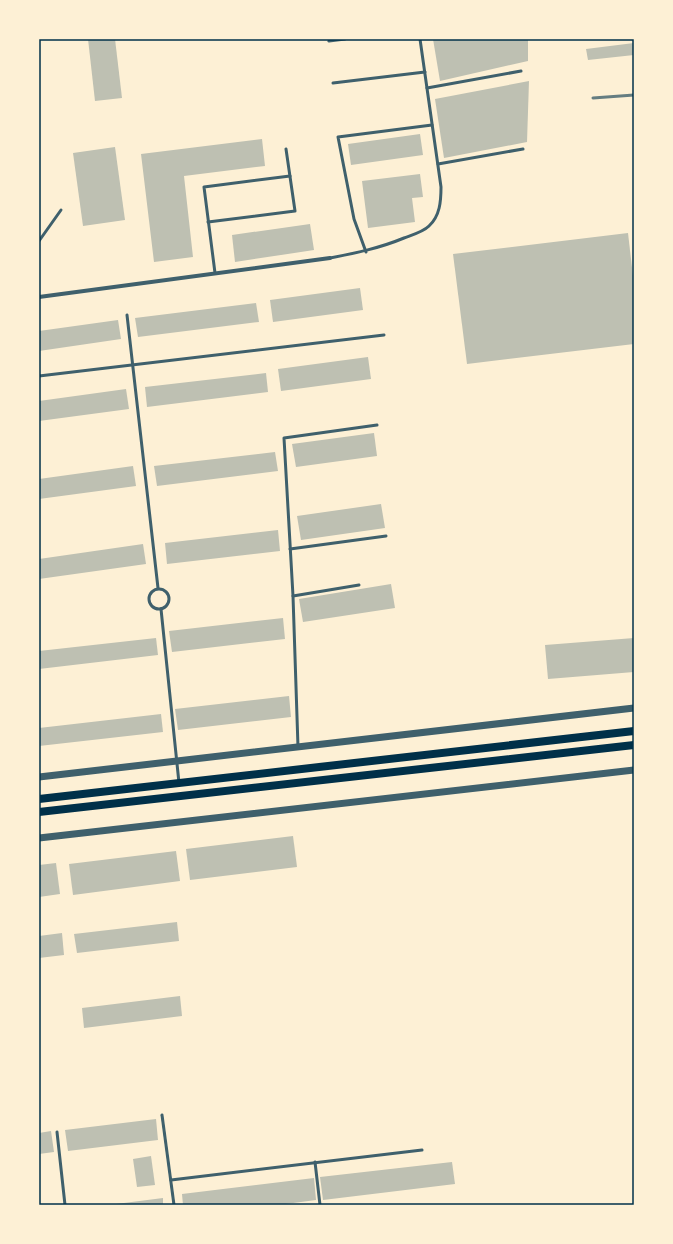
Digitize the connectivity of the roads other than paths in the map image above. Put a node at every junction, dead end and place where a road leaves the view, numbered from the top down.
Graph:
1 (346, 39) edge
2 (420, 39) edge
3 (329, 41) dead end
4 (521, 71) dead end
5 (425, 72) junction
6 (333, 83) dead end
7 (427, 88) junction
8 (432, 125) junction
9 (286, 149) dead end
10 (523, 149) dead end
11 (438, 164) junction
12 (290, 176) junction
13 (60, 210) dead end
14 (208, 222) junction
15 (39, 241) edge
16 (366, 252) junction
17 (330, 258) joint
18 (215, 273) junction
19 (39, 297) edge
20 (127, 315) dead end
21 (384, 335) dead end
22 (133, 365) junction
23 (39, 376) edge
24 (377, 425) dead end
25 (386, 536) dead end
26 (290, 549) junction
27 (359, 585) dead end
28 (158, 588) junction
29 (293, 596) junction
30 (161, 609) junction
31 (634, 708) edge
32 (634, 731) edge
33 (634, 745) edge
34 (298, 747) junction
35 (177, 761) junction
36 (634, 770) edge
37 (39, 777) edge
38 (179, 783) junction
39 (39, 799) edge
40 (39, 812) edge
41 (39, 838) edge
42 (162, 1115) dead end
43 (56, 1132) dead end
44 (422, 1150) dead end
45 (315, 1162) junction
46 (170, 1180) junction
47 (65, 1205) edge
48 (174, 1205) edge
49 (320, 1205) edge

1 - 3 lane
2 - 5 lane
4 - 7 lane
5 - 6 lane
5 - 7 lane
7 - 8 lane
8 - 11 lane
8 - 16 lane
9 - 12 lane
10 - 11 lane
11 - 16 lane
12 - 14 lane
12 - 14 lane
13 - 15 lane
14 - 18 lane
16 - 17 lane
17 - 18 street
18 - 19 street
20 - 22 lane
21 - 22 lane
22 - 23 lane
22 - 28 lane
24 - 26 lane
25 - 26 lane
26 - 29 lane
27 - 29 lane
28 - 30 lane
28 - 30 lane
29 - 34 lane
30 - 35 lane
31 - 34 street
32 - 38 main road
33 - 40 main road
34 - 35 street
35 - 37 street
35 - 38 lane
36 - 41 street
38 - 39 main road
42 - 46 lane
43 - 47 lane
44 - 45 lane
45 - 46 lane
45 - 49 lane
46 - 48 lane

